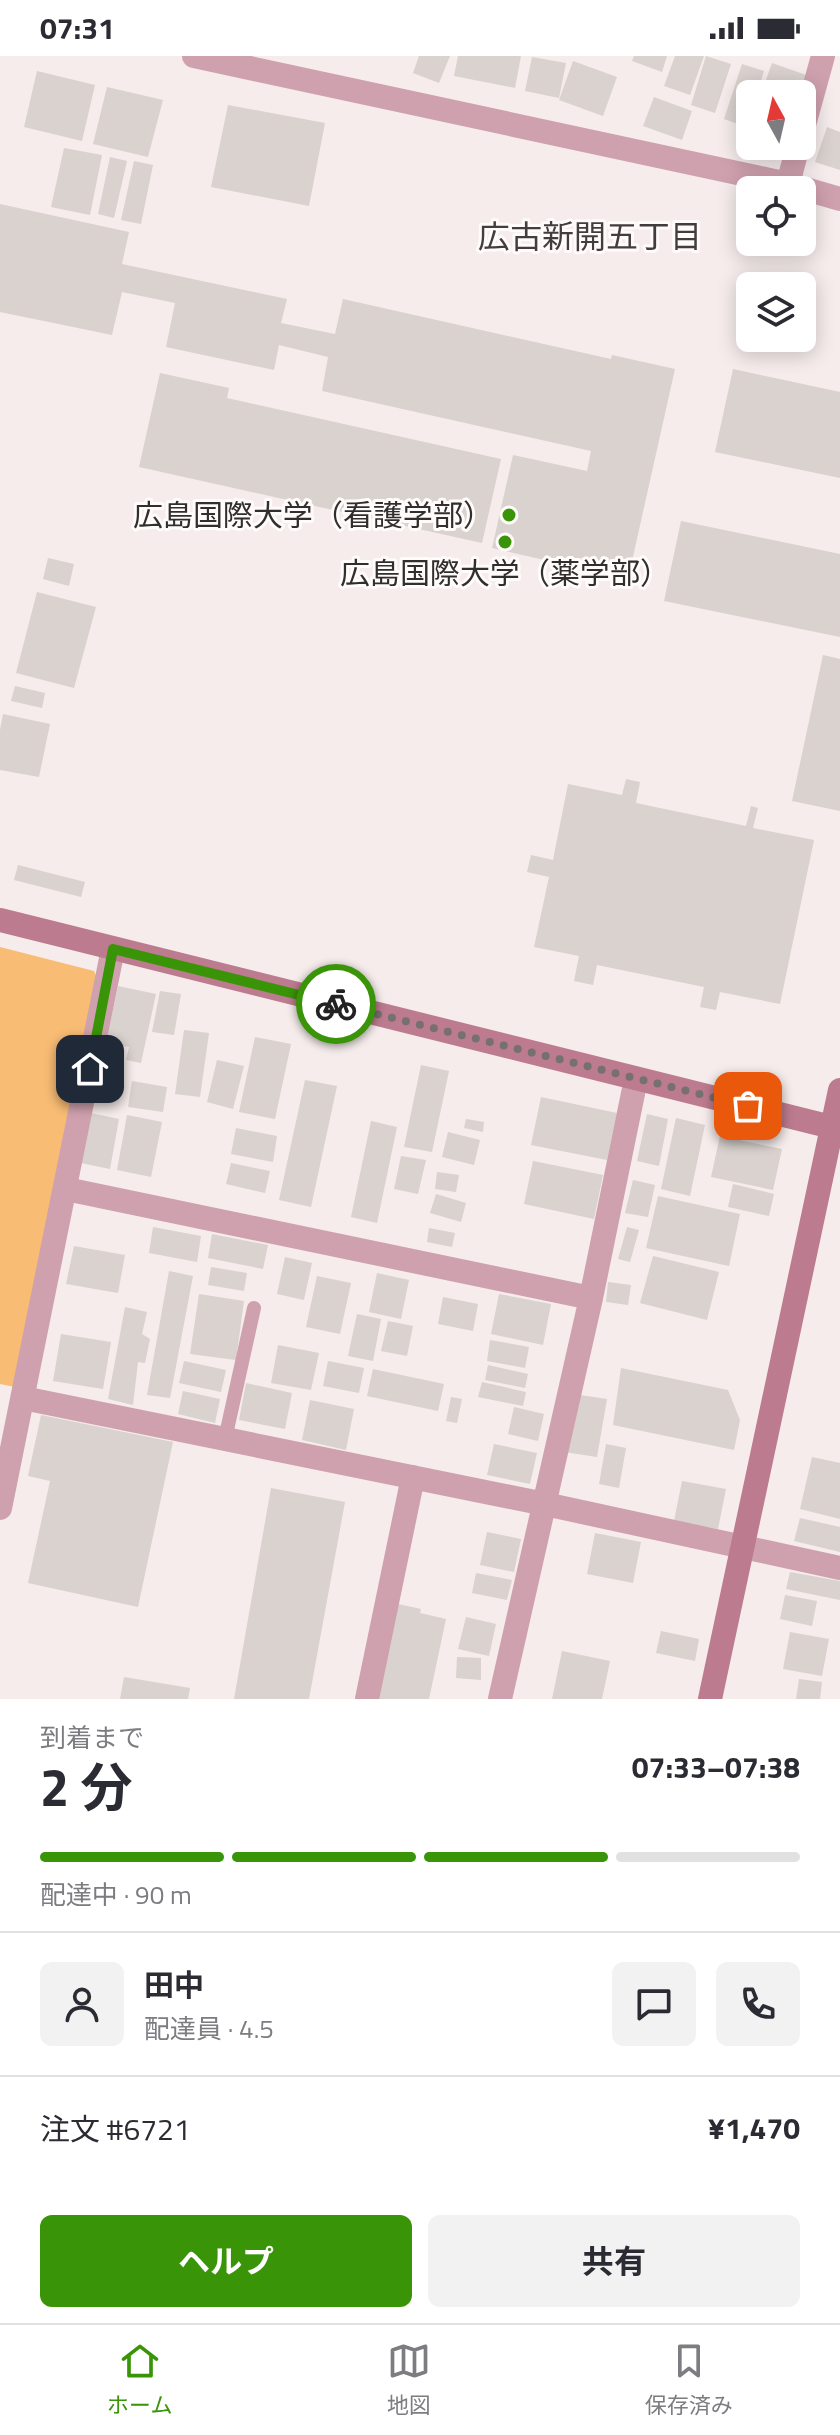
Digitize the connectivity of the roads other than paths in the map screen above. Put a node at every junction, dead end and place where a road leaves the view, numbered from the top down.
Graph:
1 (194, 56) edge
2 (818, 57) edge
3 (230, 60) edge
4 (813, 80) edge
5 (752, 176) edge
6 (816, 192) edge
7 (840, 199) edge
8 (0, 920) edge
9 (113, 949) junction
10 (636, 1079) junction
11 (840, 1090) edge
12 (836, 1128) edge
13 (66, 1189) junction
14 (591, 1298) junction
15 (254, 1308) dead end
16 (23, 1398) junction
17 (225, 1439) junction
18 (5, 1459) edge
19 (413, 1477) junction
20 (545, 1504) junction
21 (0, 1508) edge
22 (741, 1546) junction
23 (840, 1568) edge
24 (367, 1699) edge
25 (500, 1699) edge
26 (710, 1699) edge

1 - 3 street
2 - 4 street
3 - 5 street
6 - 7 street
8 - 9 street
9 - 10 street
9 - 13 street
10 - 12 street
10 - 14 street
11 - 12 street
12 - 22 street
13 - 14 street
13 - 16 street
14 - 20 street
15 - 17 lane
16 - 17 street
16 - 18 street
17 - 19 street
18 - 21 street
19 - 20 street
19 - 24 street
20 - 22 street
20 - 25 street
22 - 23 street
22 - 26 street

